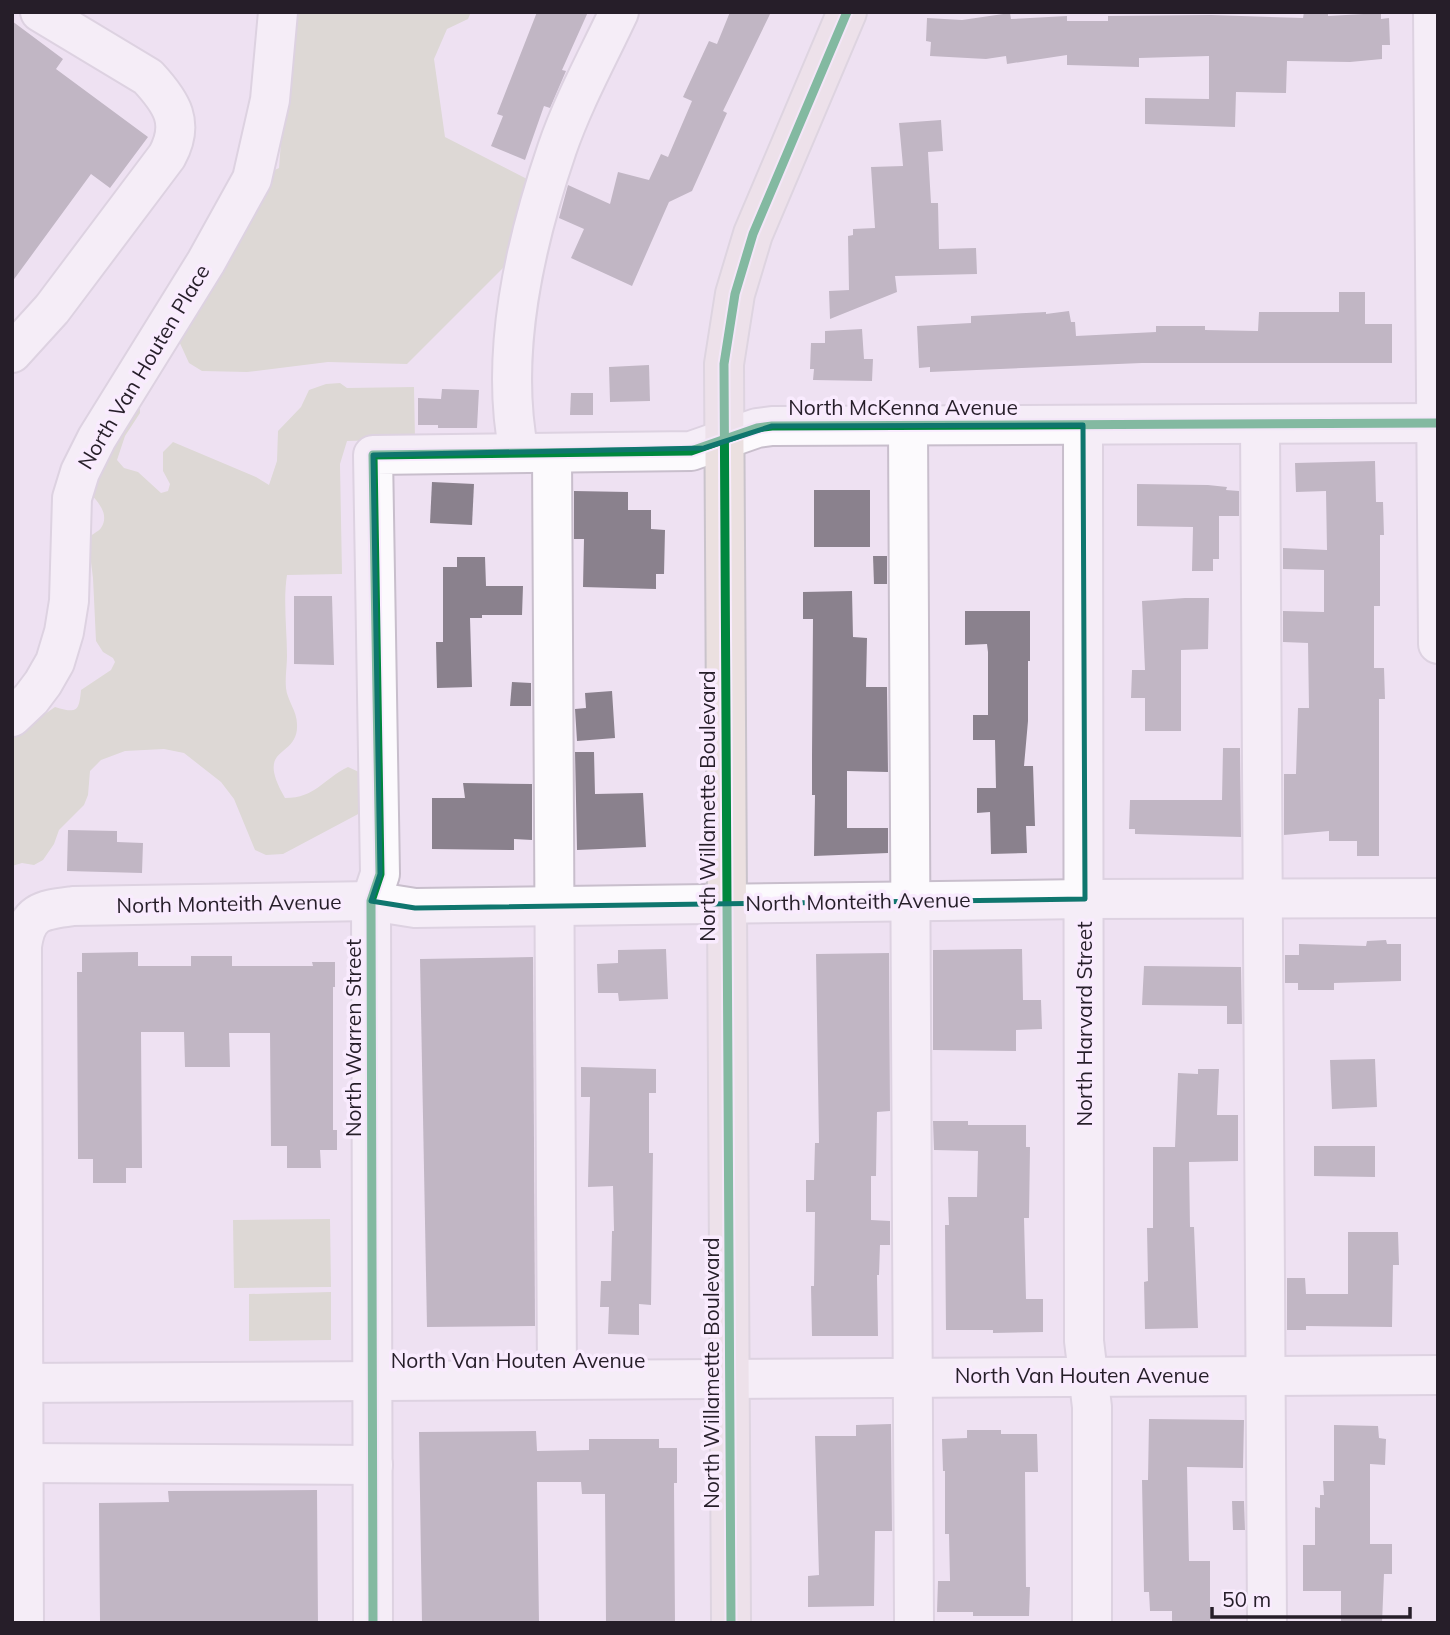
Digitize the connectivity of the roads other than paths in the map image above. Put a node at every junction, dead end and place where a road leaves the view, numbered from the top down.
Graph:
1 (40, 12) edge
2 (278, 12) edge
3 (619, 12) edge
4 (847, 12) edge
5 (1433, 12) edge
6 (1437, 269) edge
7 (12, 353) edge
8 (1260, 424) junction
9 (1437, 424) edge
10 (1083, 425) junction
11 (908, 426) junction
12 (723, 441) junction
13 (536, 453) junction
14 (373, 455) joint
15 (1438, 644) edge
16 (12, 717) edge
17 (1263, 898) junction
18 (1438, 898) edge
19 (1085, 899) junction
20 (371, 901) junction
21 (909, 901) junction
22 (726, 903) junction
23 (556, 905) junction
24 (1088, 1375) junction
25 (1264, 1375) junction
26 (1438, 1375) edge
27 (730, 1377) junction
28 (912, 1377) junction
29 (557, 1379) junction
30 (373, 1380) junction
31 (17, 1383) edge
32 (23, 1463) junction
33 (373, 1465) junction
34 (24, 1623) edge
35 (373, 1623) edge
36 (731, 1623) edge
37 (914, 1623) edge
38 (1092, 1623) edge
39 (1267, 1623) edge

1 - 7 street
2 - 16 street, North Van Houten Place
3 - 13 street
4 - 12 main road, North Willamette Boulevard
5 - 6 street
6 - 9 street
8 - 9 street, North McKenna Avenue
8 - 10 street, North McKenna Avenue
8 - 17 street
9 - 15 street
10 - 11 street, North McKenna Avenue
10 - 19 street, North Harvard Street
11 - 12 street, North McKenna Avenue
11 - 21 street
12 - 13 street, North McKenna Avenue
12 - 22 main road, North Willamette Boulevard
13 - 14 street, North McKenna Avenue
13 - 23 street
14 - 20 street, North Warren Street
17 - 18 street, North Monteith Avenue
17 - 19 street, North Monteith Avenue
17 - 25 street
19 - 21 street, North Monteith Avenue
19 - 24 street, North Harvard Street
20 - 23 street, North Monteith Avenue
20 - 30 street, North Warren Street
20 - 31 street, North Monteith Avenue
21 - 22 street, North Monteith Avenue
21 - 28 street
22 - 23 street, North Monteith Avenue
22 - 27 main road, North Willamette Boulevard
23 - 29 street
24 - 25 street, North Van Houten Avenue
24 - 28 street, North Van Houten Avenue
24 - 38 street, North Harvard Street
25 - 26 street, North Van Houten Avenue
25 - 39 street
27 - 28 street, North Van Houten Avenue
27 - 29 street, North Van Houten Avenue
27 - 36 main road, North Willamette Boulevard
28 - 37 street
29 - 30 street, North Van Houten Avenue
30 - 31 street, North Van Houten Avenue
30 - 33 street, North Warren Street
31 - 32 street
32 - 33 street
32 - 34 street
33 - 35 street, North Warren Street

